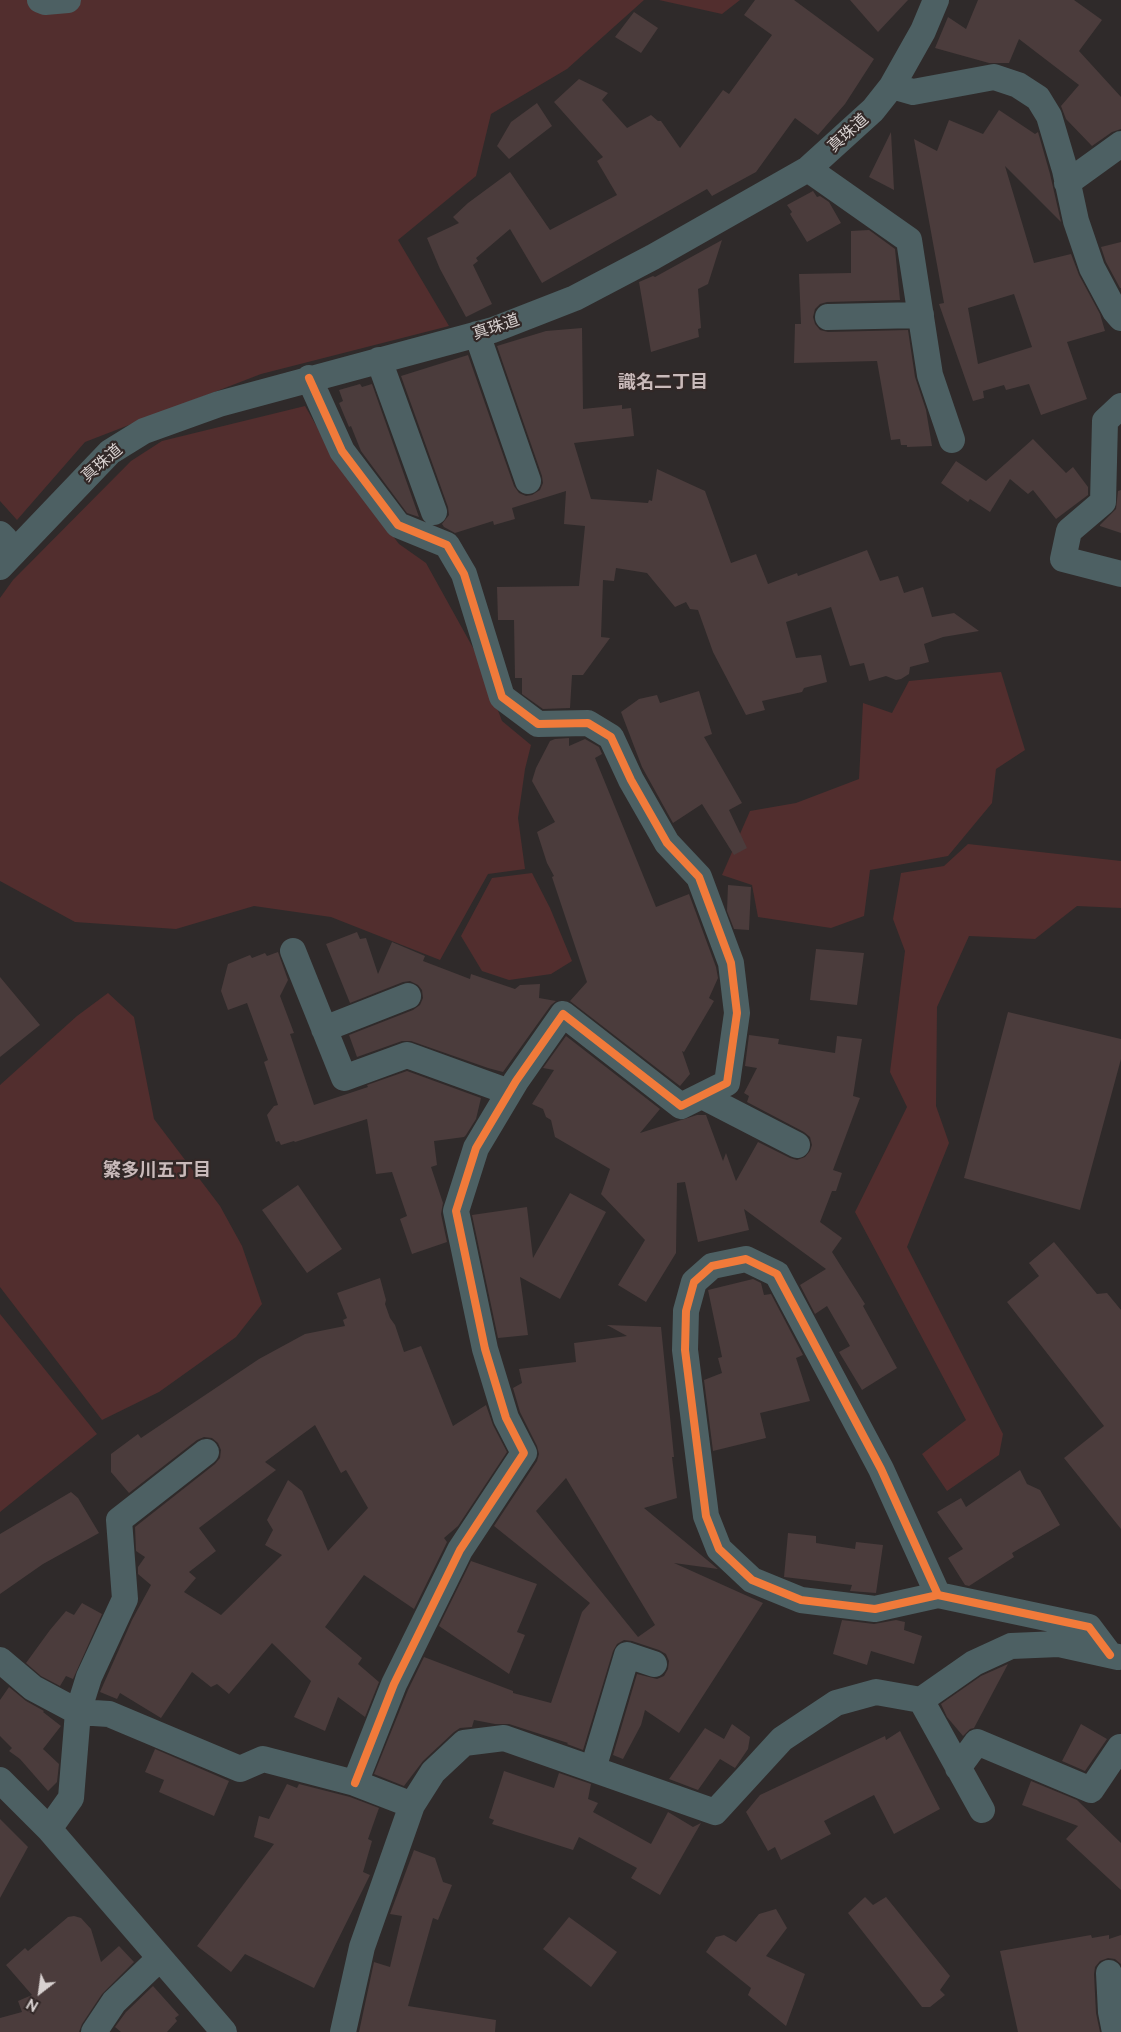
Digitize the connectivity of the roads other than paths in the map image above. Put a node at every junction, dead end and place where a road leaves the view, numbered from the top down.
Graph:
1 (40, 0) edge
2 (68, 0) edge
3 (936, 0) edge
4 (892, 86) junction
5 (1121, 144) edge
6 (808, 169) junction
7 (1067, 183) junction
8 (921, 315) junction
9 (828, 318) dead end
10 (1121, 318) edge
11 (477, 334) junction
12 (379, 360) junction
13 (309, 378) junction
14 (1121, 406) edge
15 (952, 440) dead end
16 (528, 481) dead end
17 (434, 512) dead end
18 (0, 534) edge
19 (2, 562) edge
20 (1121, 574) edge
21 (293, 952) dead end
22 (408, 996) dead end
23 (324, 1029) junction
24 (509, 1092) junction
25 (702, 1096) junction
26 (796, 1145) dead end
27 (206, 1452) dead end
28 (938, 1595) junction
29 (1116, 1656) edge
30 (0, 1660) edge
31 (654, 1664) dead end
32 (921, 1700) junction
33 (78, 1712) junction
34 (1121, 1748) edge
35 (958, 1768) junction
36 (593, 1769) junction
37 (0, 1780) edge
38 (355, 1782) junction
39 (412, 1805) junction
40 (982, 1810) dead end
41 (49, 1830) junction
42 (160, 1958) junction
43 (1109, 1973) dead end
44 (94, 2032) edge
45 (224, 2032) edge
46 (343, 2032) edge
47 (1115, 2032) edge

1 - 2 street
3 - 4 street, 真珠道
4 - 6 street, 真珠道
4 - 7 street
5 - 7 street
6 - 8 street
6 - 11 street, 真珠道
7 - 10 street
8 - 9 street
8 - 15 street
11 - 12 street, 真珠道
11 - 16 street
12 - 13 street, 真珠道
12 - 17 street
13 - 19 street, 真珠道
13 - 25 street
14 - 20 street
18 - 19 street
21 - 23 street
22 - 23 street
23 - 24 street
24 - 25 street
24 - 38 street
25 - 26 street
27 - 33 street
28 - 28 street
28 - 29 street
29 - 32 street
30 - 33 street
31 - 36 street
32 - 35 street
32 - 36 street
33 - 38 street
33 - 41 street
34 - 35 street
35 - 40 street
36 - 39 street
37 - 41 street
38 - 39 street
39 - 46 street
41 - 42 street
42 - 44 street
42 - 45 street
43 - 47 street

